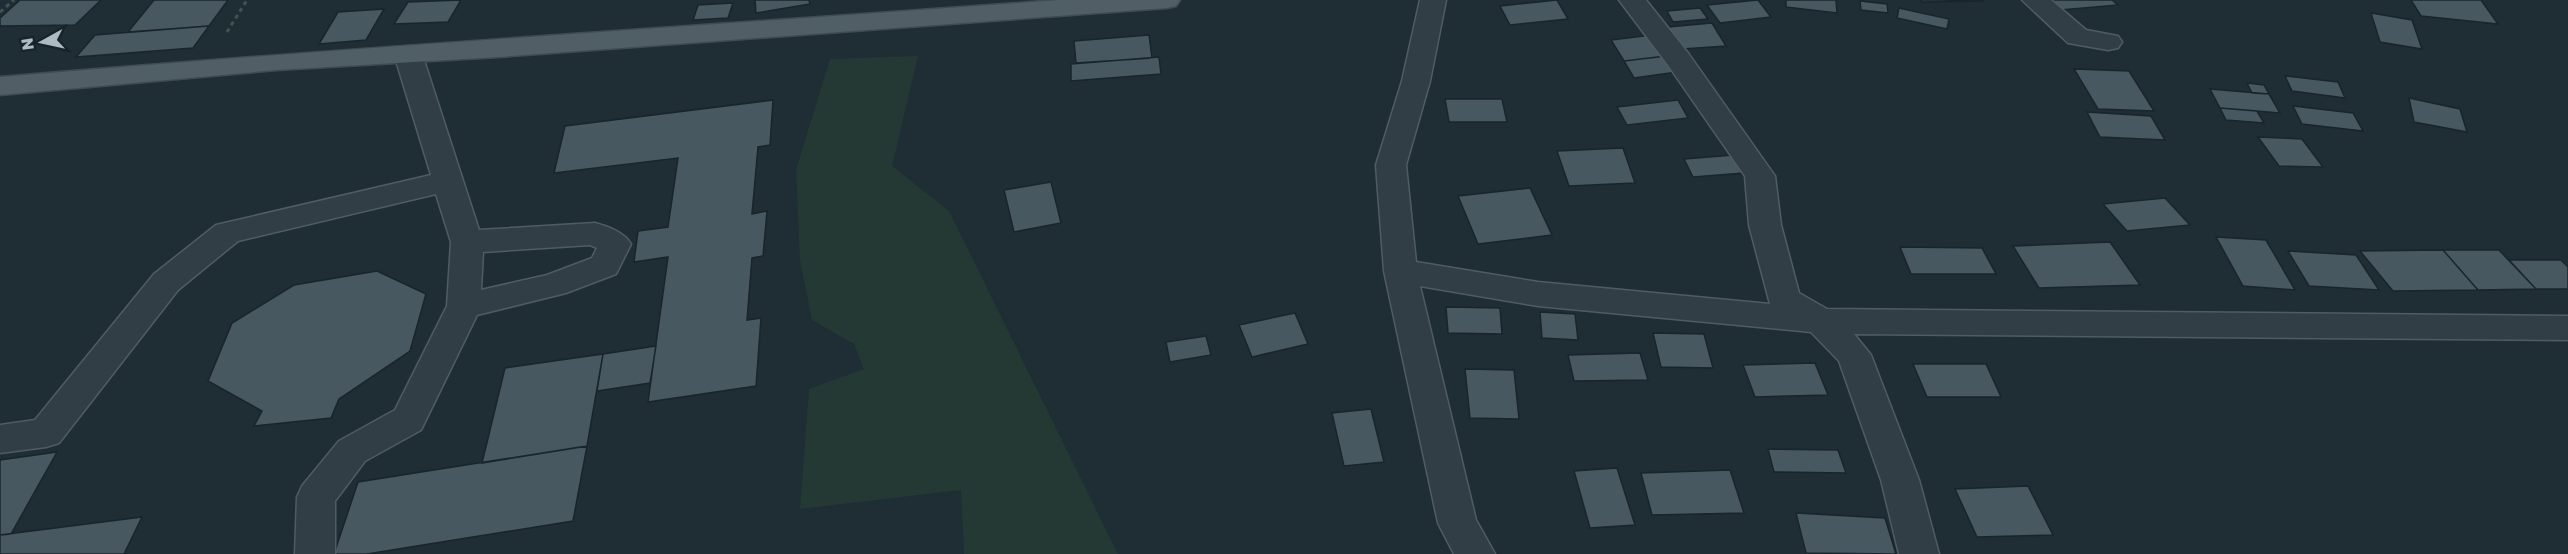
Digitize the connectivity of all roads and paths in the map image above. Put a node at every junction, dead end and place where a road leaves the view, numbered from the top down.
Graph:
1 (14, 0) edge
2 (1167, 0) edge
3 (1433, 0) edge
4 (1632, 0) edge
5 (2035, 0) edge
6 (0, 12) edge
7 (2108, 42) dead end
8 (408, 54) junction
9 (0, 86) edge
10 (448, 181) junction
11 (467, 242) junction
12 (1401, 271) junction
13 (464, 306) junction
14 (1821, 321) junction
15 (2568, 328) edge
16 (0, 439) edge
17 (315, 554) edge
18 (1475, 554) edge
19 (1919, 554) edge

1 - 6 path
2 - 8 main road
3 - 12 street
4 - 14 street
5 - 7 street
8 - 9 main road
8 - 10 street
10 - 11 street
10 - 16 street
11 - 13 street
11 - 13 street
12 - 14 street
12 - 18 street
13 - 17 street
14 - 15 street
14 - 19 street

